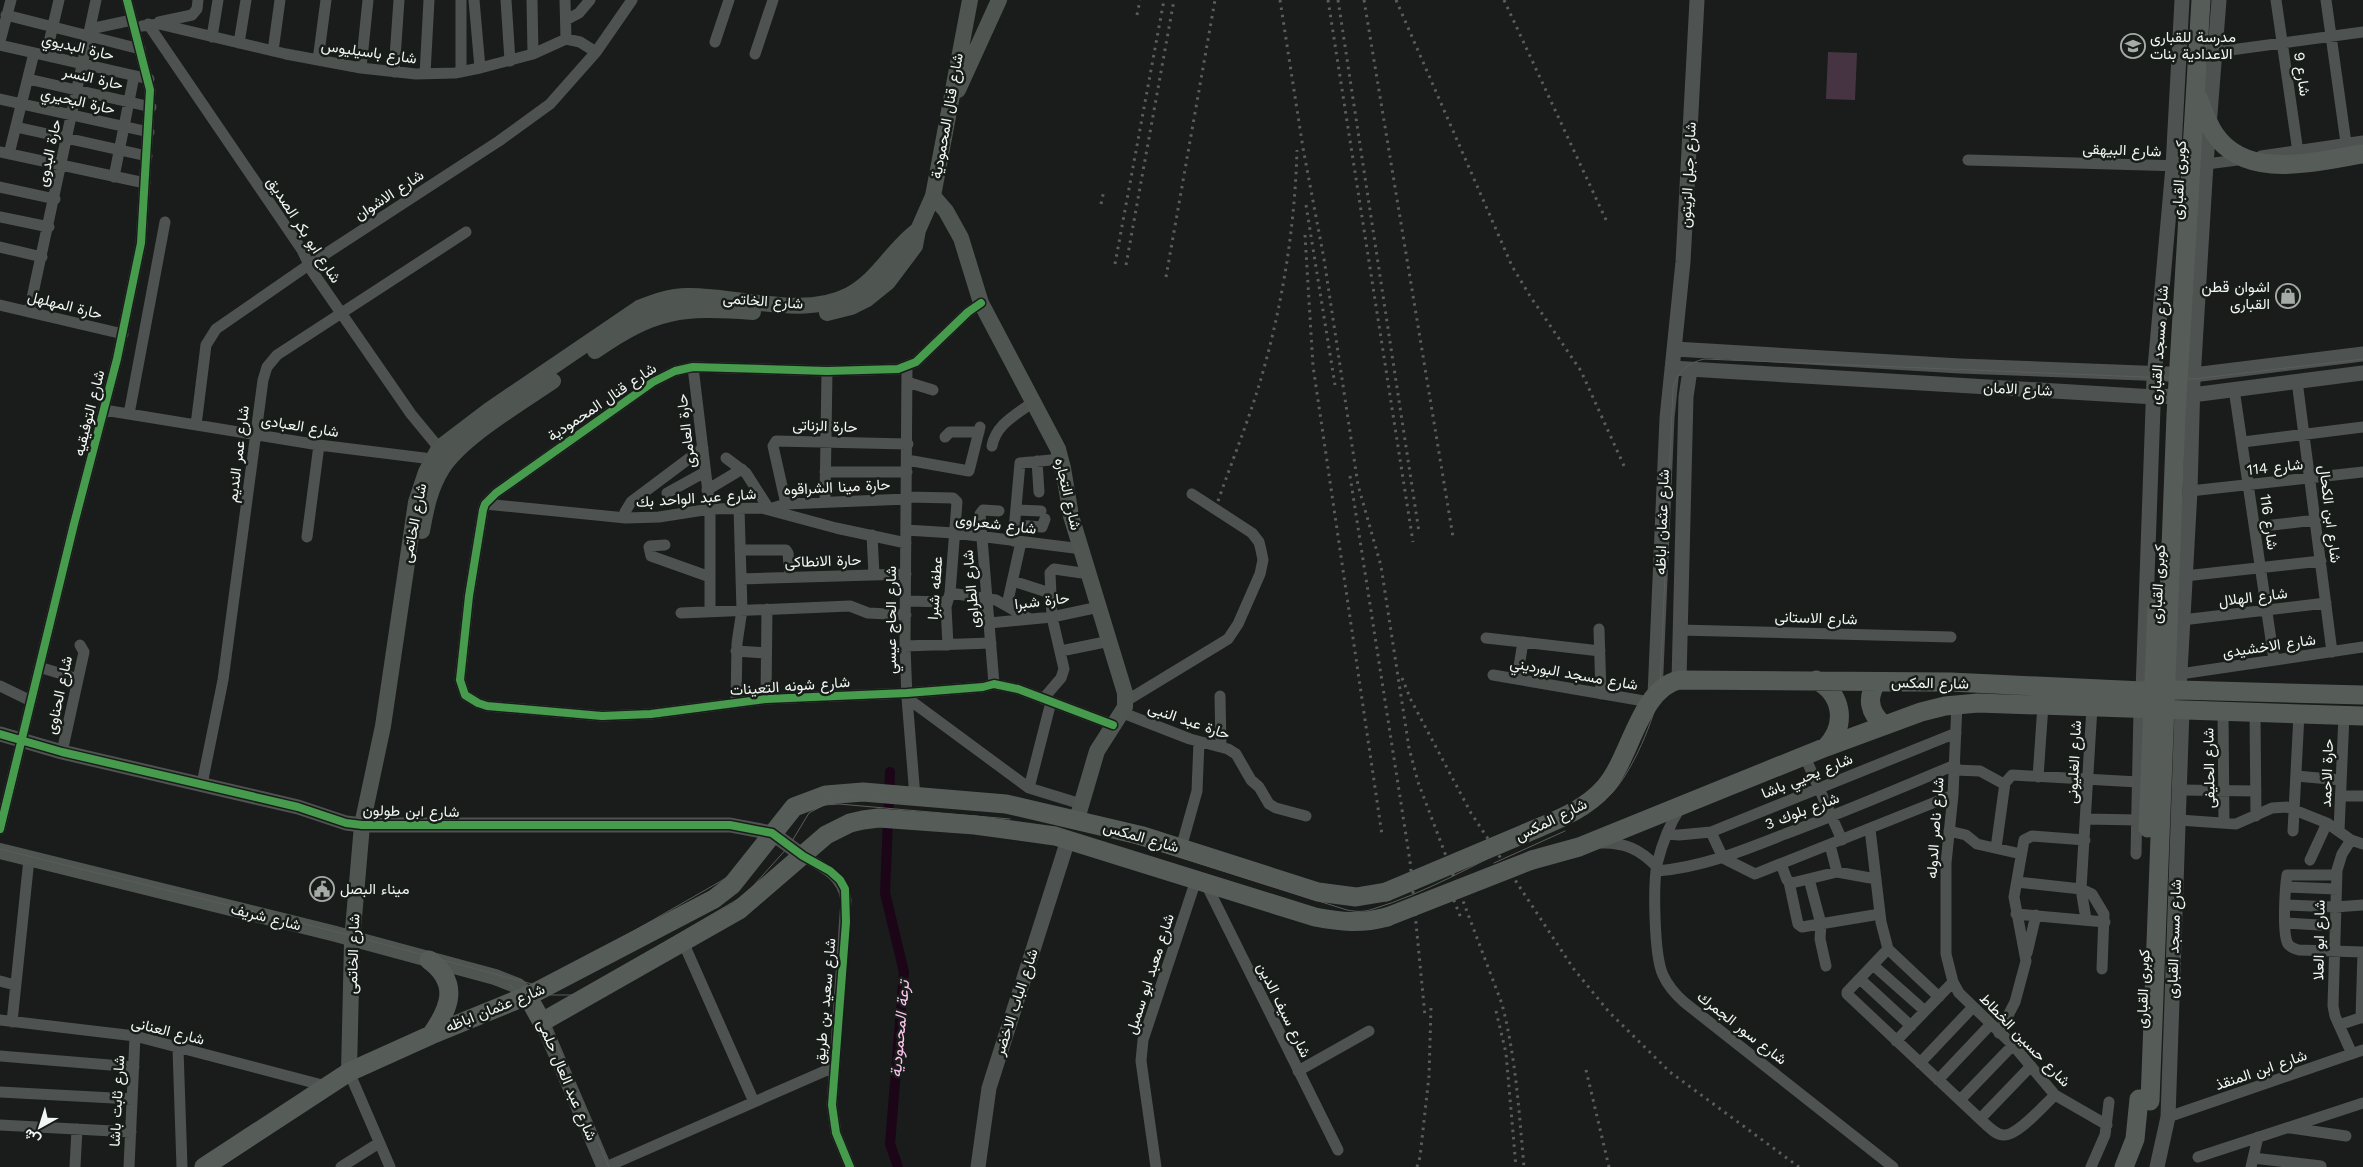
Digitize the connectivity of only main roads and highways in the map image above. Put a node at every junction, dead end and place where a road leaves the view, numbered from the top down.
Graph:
1 (970, 0) edge
2 (999, 0) edge
3 (2189, 0) edge
4 (2202, 0) edge
5 (2196, 93) junction
6 (950, 108) junction
7 (2362, 146) edge
8 (933, 196) junction
9 (918, 230) junction
10 (399, 629) junction
11 (1816, 680) junction
12 (1877, 682) junction
13 (2363, 695) edge
14 (2141, 700) junction
15 (2363, 716) edge
16 (1884, 725) junction
17 (1826, 747) junction
18 (1079, 812) junction
19 (772, 833) joint
20 (0, 851) edge
21 (803, 856) joint
22 (352, 938) junction
23 (429, 960) junction
24 (527, 995) junction
25 (542, 1022) joint
26 (430, 1035) junction
27 (349, 1072) junction
28 (2145, 1100) junction
29 (216, 1164) edge
30 (2124, 1167) edge
31 (2135, 1167) edge

1 - 6 main road, شارع قنال المحمودية
2 - 6 main road
3 - 28 main road, كوبرى القبارى, bridge
4 - 5 main road, كوبرى القبارى, bridge
5 - 7 main road, bridge
5 - 28 main road, كوبرى القبارى, bridge
6 - 8 main road, شارع قنال المحمودية
8 - 9 main road, شارع قنال المحمودية
8 - 18 main road, شارع التجاره
9 - 10 main road, شارع الخاتمى
9 - 10 main road, شارع الخاتمى
10 - 22 main road, شارع الخاتمى
11 - 12 main road, شارع المكس
11 - 17 main road
11 - 18 main road, شارع المكس, bridge
12 - 14 main road, شارع المكس
12 - 16 main road
13 - 14 main road, شارع المكس
14 - 15 main road, شارع المكس
14 - 16 main road, شارع المكس
16 - 17 main road, شارع المكس
17 - 21 main road, شارع المكس, bridge
18 - 19 main road, شارع المكس
19 - 24 main road, شارع عثمان اباظه
20 - 22 main road, شارع شريف
21 - 25 main road, شارع عثمان اباظه
22 - 23 main road, شارع شريف
22 - 27 main road, شارع الخاتمى
23 - 24 main road, شارع شريف
23 - 26 main road
24 - 25 main road, شارع عبد العال حلمى
24 - 26 main road, شارع عثمان اباظه
26 - 27 main road, شارع عثمان اباظه
27 - 29 main road, شارع عثمان اباظه
28 - 30 main road, كوبرى القبارى
28 - 31 main road, كوبرى القبارى

